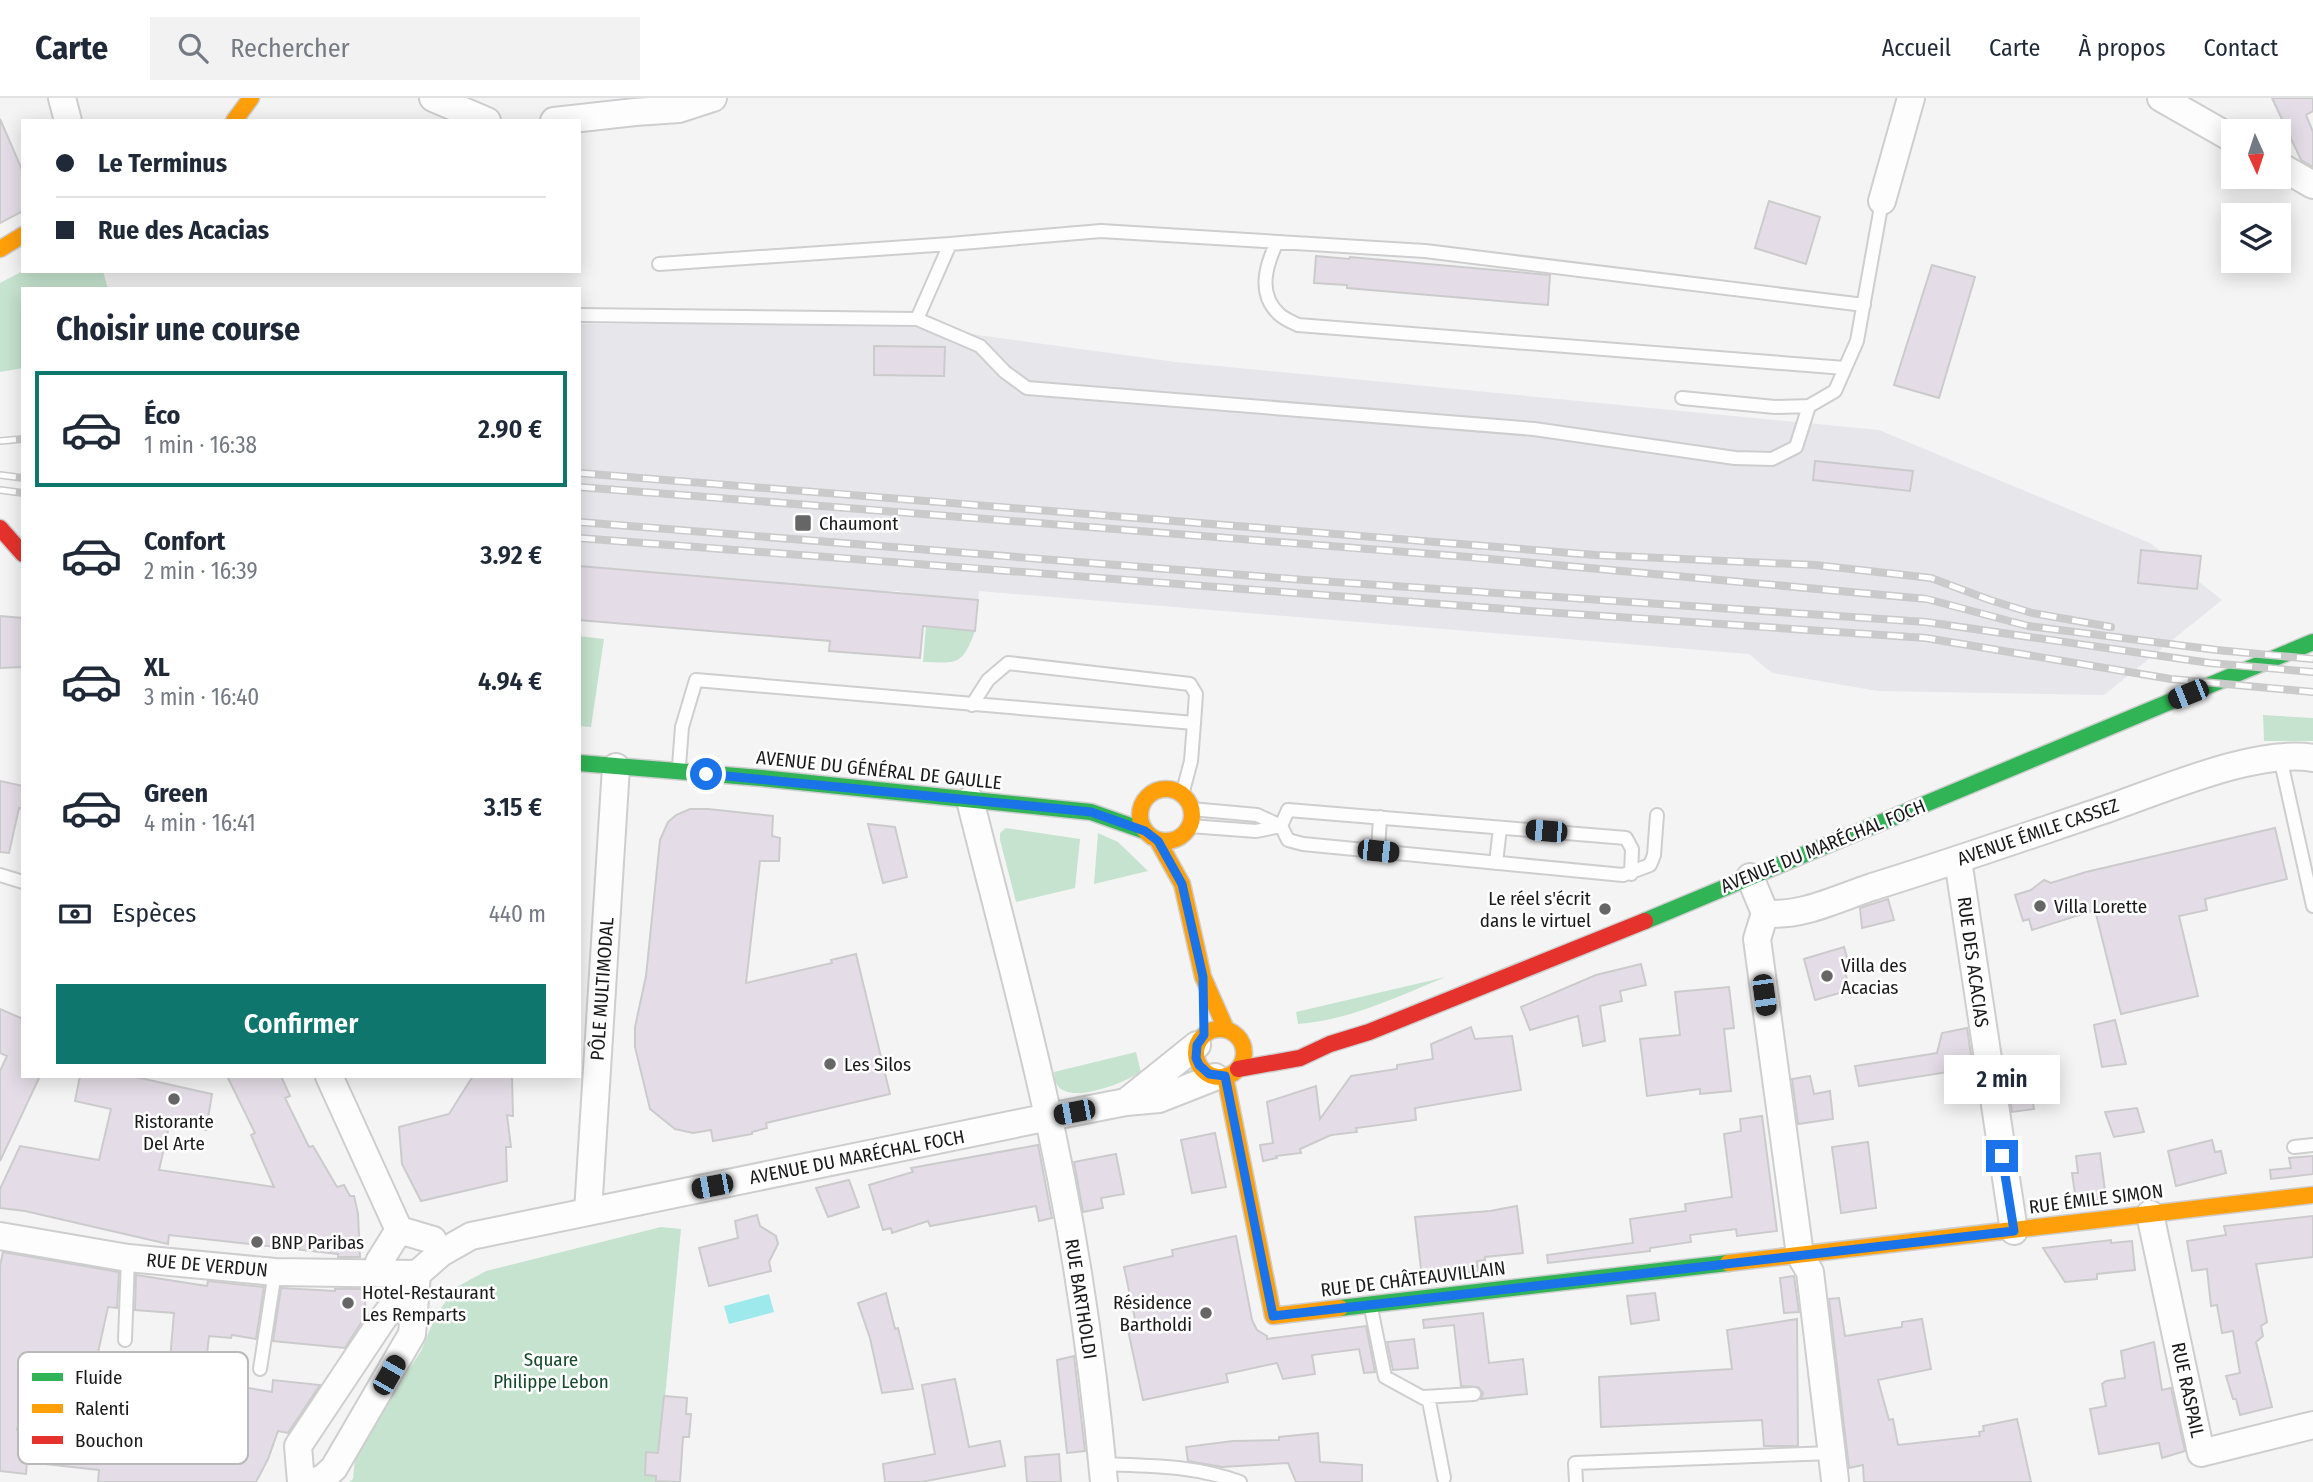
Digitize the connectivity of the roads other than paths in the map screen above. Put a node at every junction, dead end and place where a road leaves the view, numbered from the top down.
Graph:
1 (62, 98) edge
2 (251, 98) edge
3 (433, 98) edge
4 (713, 98) edge
5 (1911, 98) edge
6 (2161, 98) edge
7 (67, 119) edge
8 (235, 119) edge
9 (483, 119) edge
10 (570, 119) edge
11 (2221, 132) edge
12 (2291, 172) edge
13 (2313, 185) edge
14 (1882, 201) joint
15 (21, 236) edge
16 (1277, 242) junction
17 (950, 244) junction
18 (0, 249) edge
19 (659, 264) dead end
20 (1864, 305) junction
21 (581, 315) edge
22 (917, 320) junction
23 (1845, 368) junction
24 (1682, 398) dead end
25 (1809, 406) junction
26 (0, 528) edge
27 (21, 552) edge
28 (2313, 642) edge
29 (972, 705) junction
30 (1194, 723) junction
31 (2280, 757) junction
32 (2313, 758) edge
33 (581, 763) edge
34 (617, 766) junction
35 (679, 772) junction
36 (1182, 795) junction
37 (970, 800) junction
38 (1131, 803) junction
39 (1091, 812) junction
40 (1657, 815) dead end
41 (1380, 817) junction
42 (1189, 823) junction
43 (1282, 826) junction
44 (1500, 828) junction
45 (1151, 836) junction
46 (2307, 848) edge
47 (1378, 851) junction
48 (1958, 860) junction
49 (1496, 863) junction
50 (1631, 873) junction
51 (0, 875) edge
52 (1750, 877) junction
53 (21, 880) edge
54 (1182, 884) junction
55 (2313, 906) edge
56 (1765, 913) junction
57 (1203, 977) junction
58 (1232, 1032) junction
59 (1260, 1037) dead end
60 (1200, 1040) junction
61 (1295, 1041) dead end
62 (1330, 1044) junction
63 (1226, 1074) junction
64 (330, 1078) edge
65 (1126, 1102) junction
66 (1049, 1116) junction
67 (2313, 1145) edge
68 (2294, 1147) dead end
69 (2313, 1195) edge
70 (588, 1212) junction
71 (2150, 1214) junction
72 (399, 1230) junction
73 (2014, 1231) junction
74 (0, 1236) edge
75 (433, 1240) dead end
76 (1800, 1255) junction
77 (128, 1258) junction
78 (379, 1262) dead end
79 (275, 1272) junction
80 (417, 1274) junction
81 (1370, 1305) junction
82 (125, 1340) dead end
83 (260, 1370) dead end
84 (1474, 1394) dead end
85 (1423, 1397) junction
86 (2313, 1425) edge
87 (1832, 1453) junction
88 (1103, 1473) edge
89 (1444, 1478) dead end
90 (1835, 1480) dead end
91 (301, 1482) edge
92 (313, 1482) edge
93 (1240, 1482) edge
94 (1576, 1482) edge

1 - 7 street
2 - 8 main road
3 - 9 street
4 - 10 street
5 - 14 street
6 - 11 street
12 - 13 street
14 - 20 lane
15 - 18 main road
16 - 17 lane
16 - 20 lane
16 - 23 lane
17 - 19 lane
17 - 22 lane
20 - 23 lane
21 - 22 lane
22 - 25 lane
23 - 25 lane
24 - 25 lane
26 - 27 main road
28 - 52 main road, AVENUE DU MARÉCHAL FOCH
29 - 30 lane
29 - 30 lane
29 - 35 lane
30 - 36 lane
31 - 32 street, AVENUE ÉMILE CASSEZ
31 - 46 lane
31 - 48 street, AVENUE ÉMILE CASSEZ
33 - 34 main road, AVENUE DU GÉNÉRAL DE GAULLE
34 - 35 main road, AVENUE DU GÉNÉRAL DE GAULLE
34 - 70 street, PÔLE MULTIMODAL
35 - 37 main road, AVENUE DU GÉNÉRAL DE GAULLE
36 - 38 main road
36 - 42 main road
37 - 39 main road, AVENUE DU GÉNÉRAL DE GAULLE
37 - 66 street, RUE BARTHOLDI
38 - 39 main road, AVENUE DU GÉNÉRAL DE GAULLE
38 - 45 main road
39 - 45 main road, AVENUE DU GÉNÉRAL DE GAULLE
40 - 50 lane
41 - 43 lane
41 - 44 lane
41 - 47 lane
42 - 43 lane
42 - 45 main road
42 - 54 main road
43 - 47 lane
44 - 49 lane
44 - 50 lane
45 - 54 main road
46 - 55 lane
47 - 49 lane
48 - 56 street, AVENUE ÉMILE CASSEZ
48 - 73 street, RUE DES ACACIAS
49 - 50 lane
51 - 53 lane
52 - 56 street
52 - 62 main road, AVENUE DU MARÉCHAL FOCH
54 - 57 main road
56 - 76 street
57 - 58 main road
57 - 60 main road
58 - 59 main road
58 - 60 main road
58 - 63 main road
60 - 63 main road
60 - 65 street, AVENUE DU MARÉCHAL FOCH
61 - 62 main road, AVENUE DU MARÉCHAL FOCH
62 - 63 main road, AVENUE DU MARÉCHAL FOCH
63 - 65 street, AVENUE DU MARÉCHAL FOCH
63 - 81 main road, RUE DE CHÂTEAUVILLAIN
64 - 72 street
65 - 66 street, AVENUE DU MARÉCHAL FOCH
66 - 70 street, AVENUE DU MARÉCHAL FOCH
66 - 88 street, RUE BARTHOLDI
67 - 68 lane
69 - 71 main road, RUE ÉMILE SIMON
70 - 80 street, AVENUE DU MARÉCHAL FOCH
71 - 73 main road, RUE ÉMILE SIMON
71 - 86 street, RUE RASPAIL
72 - 75 street
72 - 78 street
73 - 76 main road, RUE ÉMILE SIMON
74 - 77 street, RUE DE VERDUN
76 - 81 main road, RUE DE CHÂTEAUVILLAIN
76 - 87 street
77 - 79 street, RUE DE VERDUN
77 - 82 lane
79 - 80 street, RUE DE VERDUN
79 - 83 lane
80 - 91 street, AVENUE DU MARÉCHAL FOCH
80 - 92 street
81 - 85 lane
84 - 85 lane
85 - 89 lane
87 - 90 street
87 - 94 lane
88 - 93 lane

